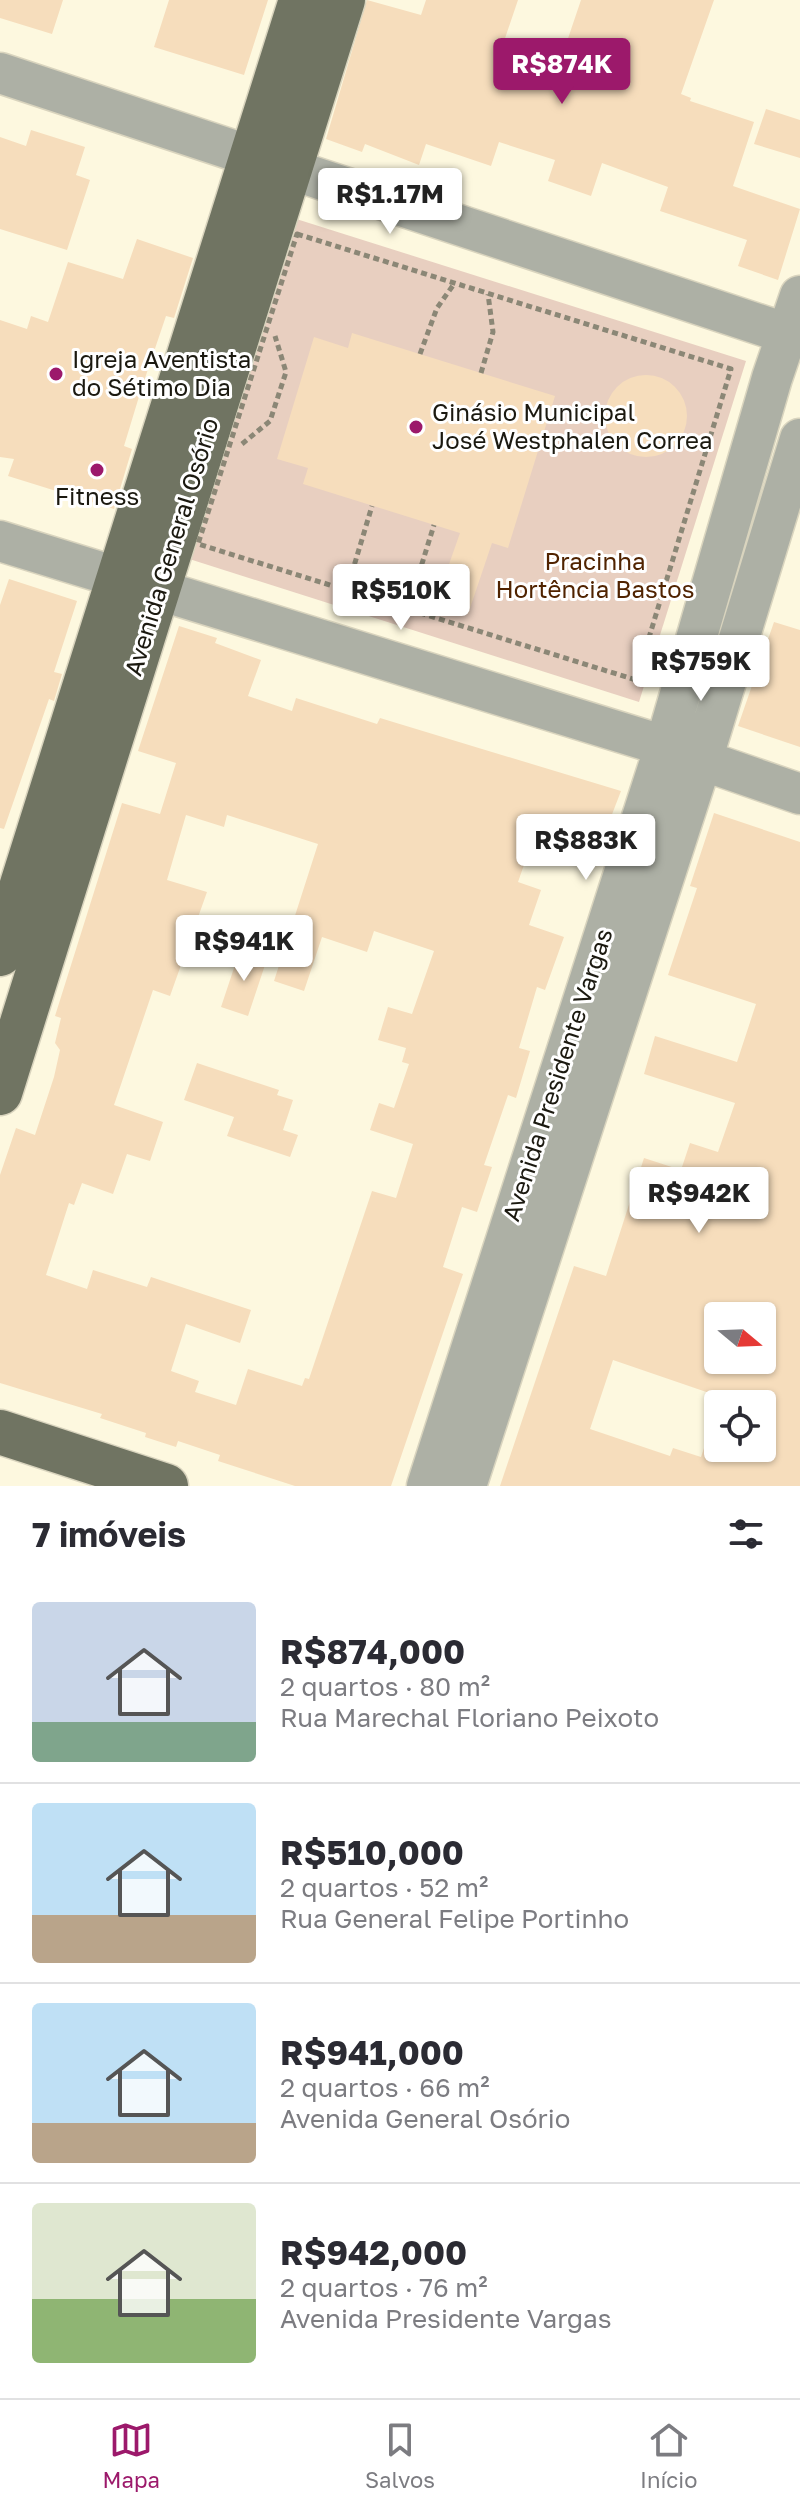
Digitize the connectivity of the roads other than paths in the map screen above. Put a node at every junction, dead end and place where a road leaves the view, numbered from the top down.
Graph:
1 (301, 0) edge
2 (343, 0) edge
3 (0, 73) edge
4 (271, 163) junction
5 (800, 296) edge
6 (794, 336) edge
7 (800, 439) edge
8 (0, 541) edge
9 (139, 585) junction
10 (665, 746) junction
11 (702, 760) junction
12 (800, 794) edge
13 (0, 954) edge
14 (0, 1093) edge
15 (0, 1432) edge
16 (166, 1486) edge
17 (427, 1486) edge
18 (466, 1486) edge

1 - 4 main road, Avenida General Osório
2 - 4 main road, Avenida General Osório
3 - 4 street
4 - 6 street
4 - 9 main road, Avenida General Osório
5 - 6 street, Avenida Presidente Vargas
6 - 10 street, Avenida Presidente Vargas
7 - 11 street, Avenida Presidente Vargas
8 - 9 street
9 - 10 street
9 - 13 main road, Avenida General Osório
9 - 14 main road, Avenida General Osório
10 - 11 street
10 - 17 street, Avenida Presidente Vargas
11 - 12 street
11 - 18 street, Avenida Presidente Vargas
15 - 16 main road

